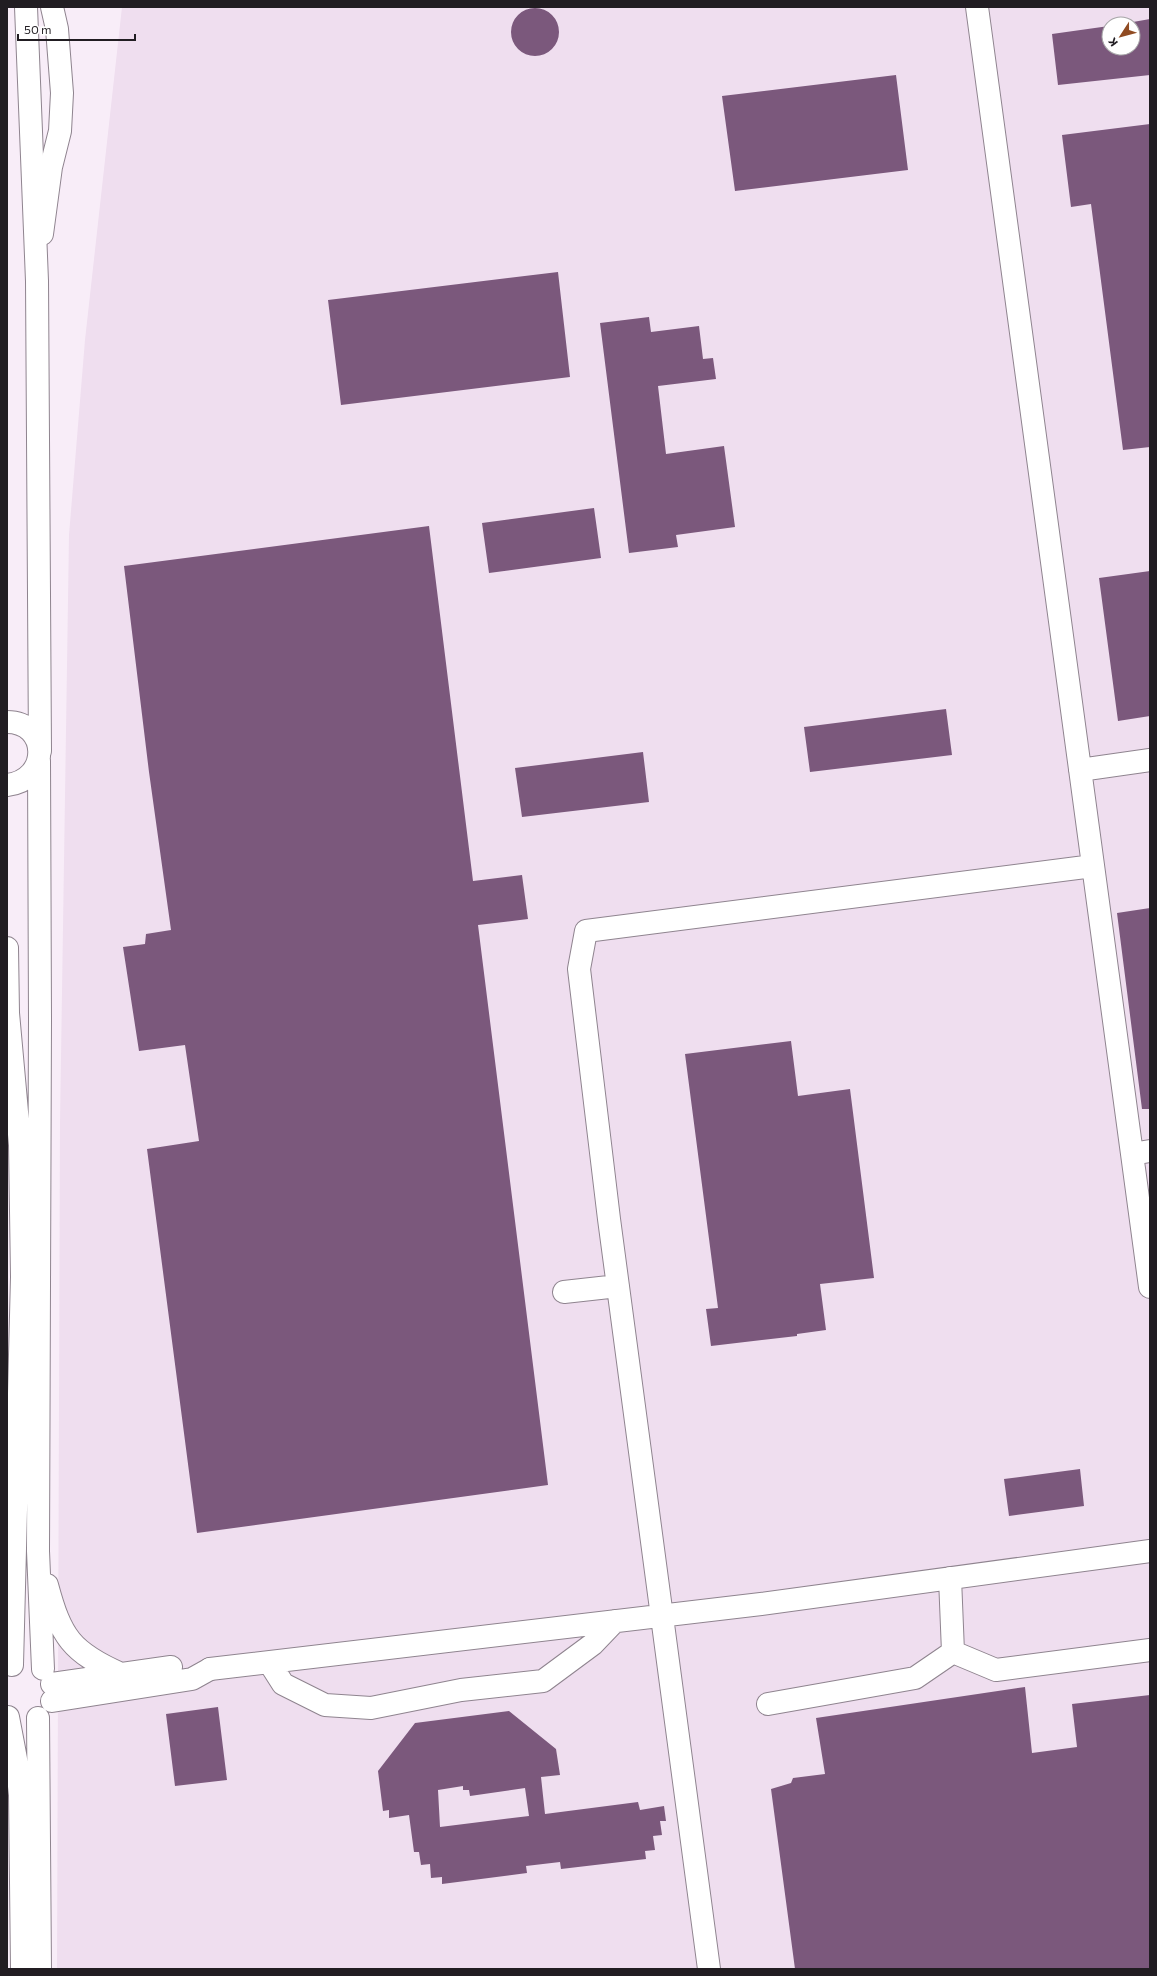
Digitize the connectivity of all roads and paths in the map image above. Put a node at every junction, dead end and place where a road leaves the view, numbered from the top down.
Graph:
1 (26, 7) edge
2 (52, 7) edge
3 (977, 7) edge
4 (37, 281) junction
5 (7, 722) edge
6 (39, 756) junction
7 (1150, 760) edge
8 (1080, 770) junction
9 (7, 785) edge
10 (1093, 866) junction
11 (7, 948) edge
12 (1141, 1153) edge
13 (618, 1286) junction
14 (1150, 1288) edge
15 (564, 1292) dead end
16 (1150, 1551) edge
17 (38, 1553) junction
18 (950, 1578) junction
19 (661, 1615) junction
20 (615, 1621) junction
21 (1150, 1650) edge
22 (953, 1652) junction
23 (269, 1662) junction
24 (10, 1666) edge
25 (210, 1669) junction
26 (121, 1674) junction
27 (49, 1685) junction
28 (768, 1704) dead end
29 (8, 1717) edge
30 (38, 1718) junction
31 (22, 1969) edge
32 (40, 1969) edge
33 (709, 1969) edge

1 - 4 main road
2 - 4 main road
3 - 8 main road
4 - 6 main road
5 - 6 main road
6 - 9 main road
6 - 17 main road
7 - 8 main road
8 - 10 main road
10 - 12 main road
10 - 13 main road
11 - 24 main road
12 - 14 main road
13 - 15 main road
13 - 19 main road
16 - 18 main road
17 - 26 main road
17 - 27 main road
18 - 19 main road
18 - 22 main road
19 - 20 main road
19 - 33 main road
20 - 23 main road
20 - 23 main road
21 - 22 main road
22 - 28 main road
23 - 25 main road
24 - 27 main road
25 - 26 main road
25 - 27 main road
26 - 27 main road
27 - 30 main road
29 - 30 main road
29 - 31 main road
30 - 32 main road

